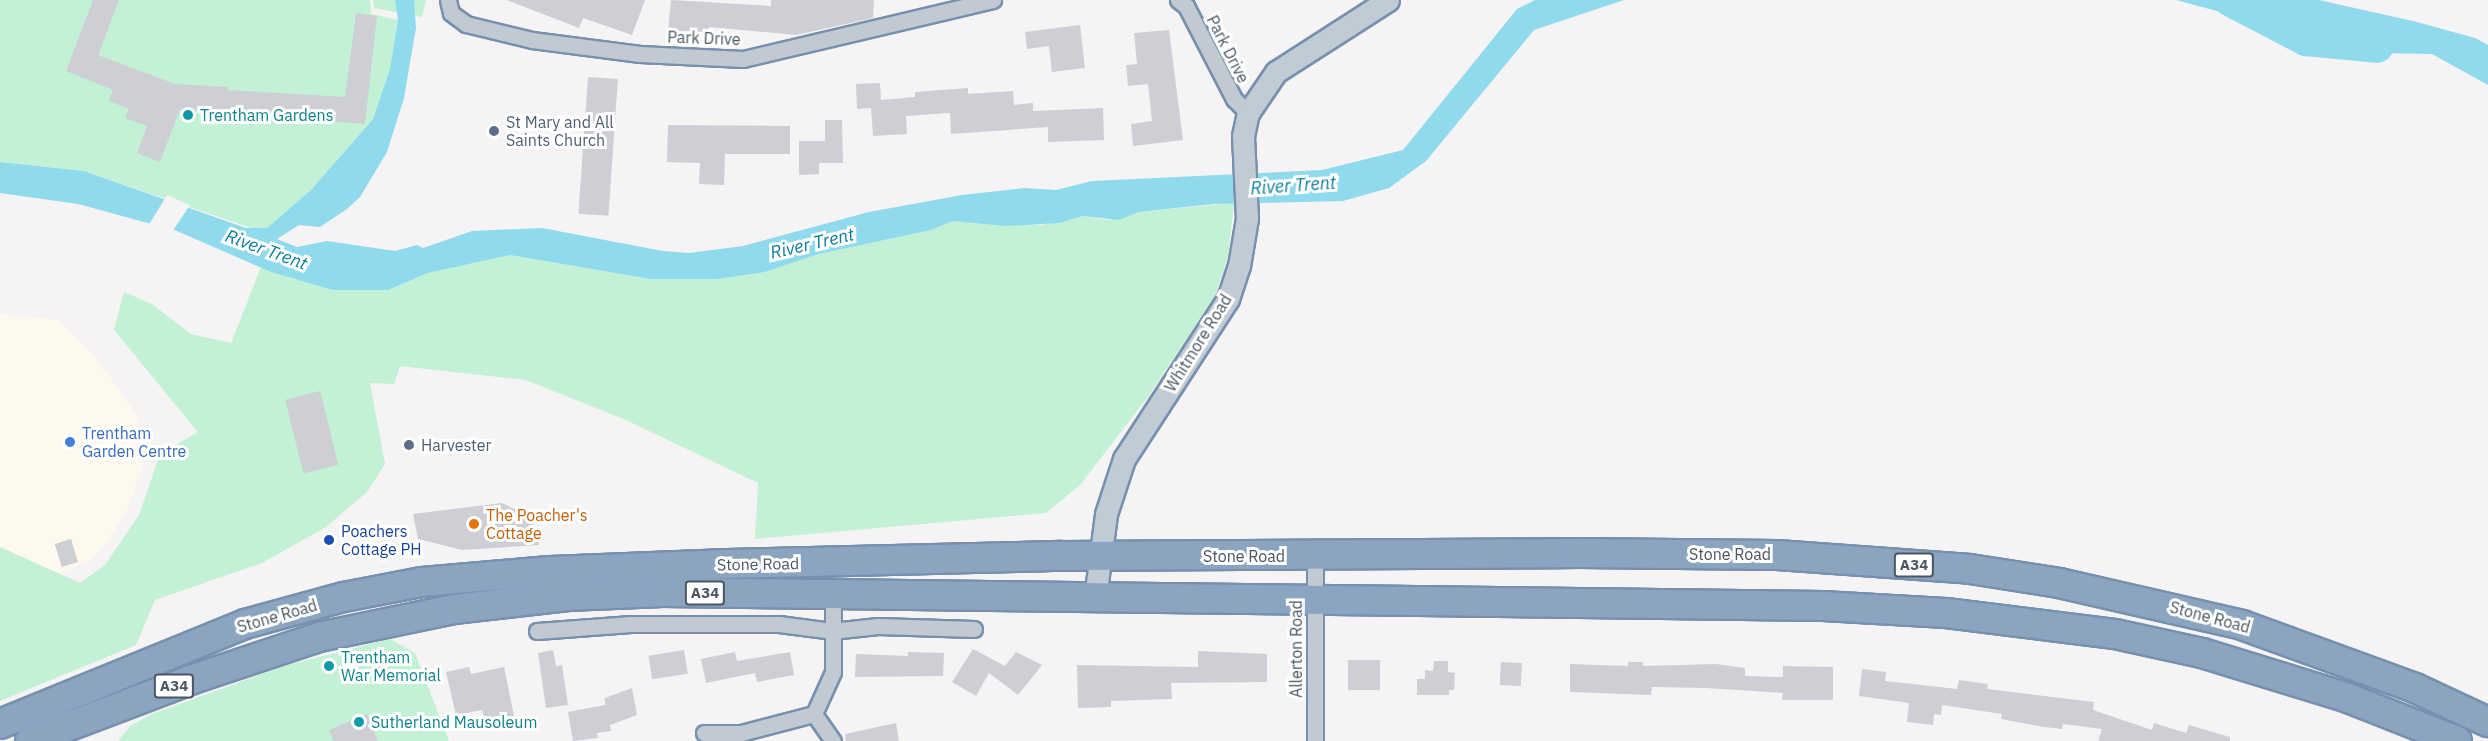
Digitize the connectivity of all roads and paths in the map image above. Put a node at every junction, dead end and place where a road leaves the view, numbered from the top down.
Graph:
1 (993, 0) edge
2 (1178, 0) edge
3 (1388, 0) edge
4 (449, 6) edge
5 (1248, 113) junction
6 (1315, 556) junction
7 (1103, 557) junction
8 (833, 594) junction
9 (1095, 598) junction
10 (1314, 600) junction
11 (974, 629) dead end
12 (537, 631) dead end
13 (832, 631) junction
14 (814, 714) junction
15 (2488, 722) edge
16 (0, 724) edge
17 (704, 733) dead end
18 (30, 741) edge
19 (833, 741) edge
20 (1315, 741) edge
21 (2457, 741) edge

1 - 4 street, Park Drive
2 - 5 street, Park Drive
3 - 5 main road, Whitmore Road
5 - 7 main road, Whitmore Road
6 - 7 highway, Stone Road / A34
6 - 10 street, Allerton Road
6 - 15 highway, Stone Road / A34
7 - 9 main road, Whitmore Road
7 - 16 highway, Stone Road / A34
8 - 9 highway, Stone Road / A34
8 - 13 street
8 - 18 highway, Stone Road / A34
9 - 10 highway, Stone Road / A34
10 - 20 street, Allerton Road
10 - 21 highway, Stone Road / A34
11 - 13 street
12 - 13 street
13 - 14 street
14 - 17 street
14 - 19 street

